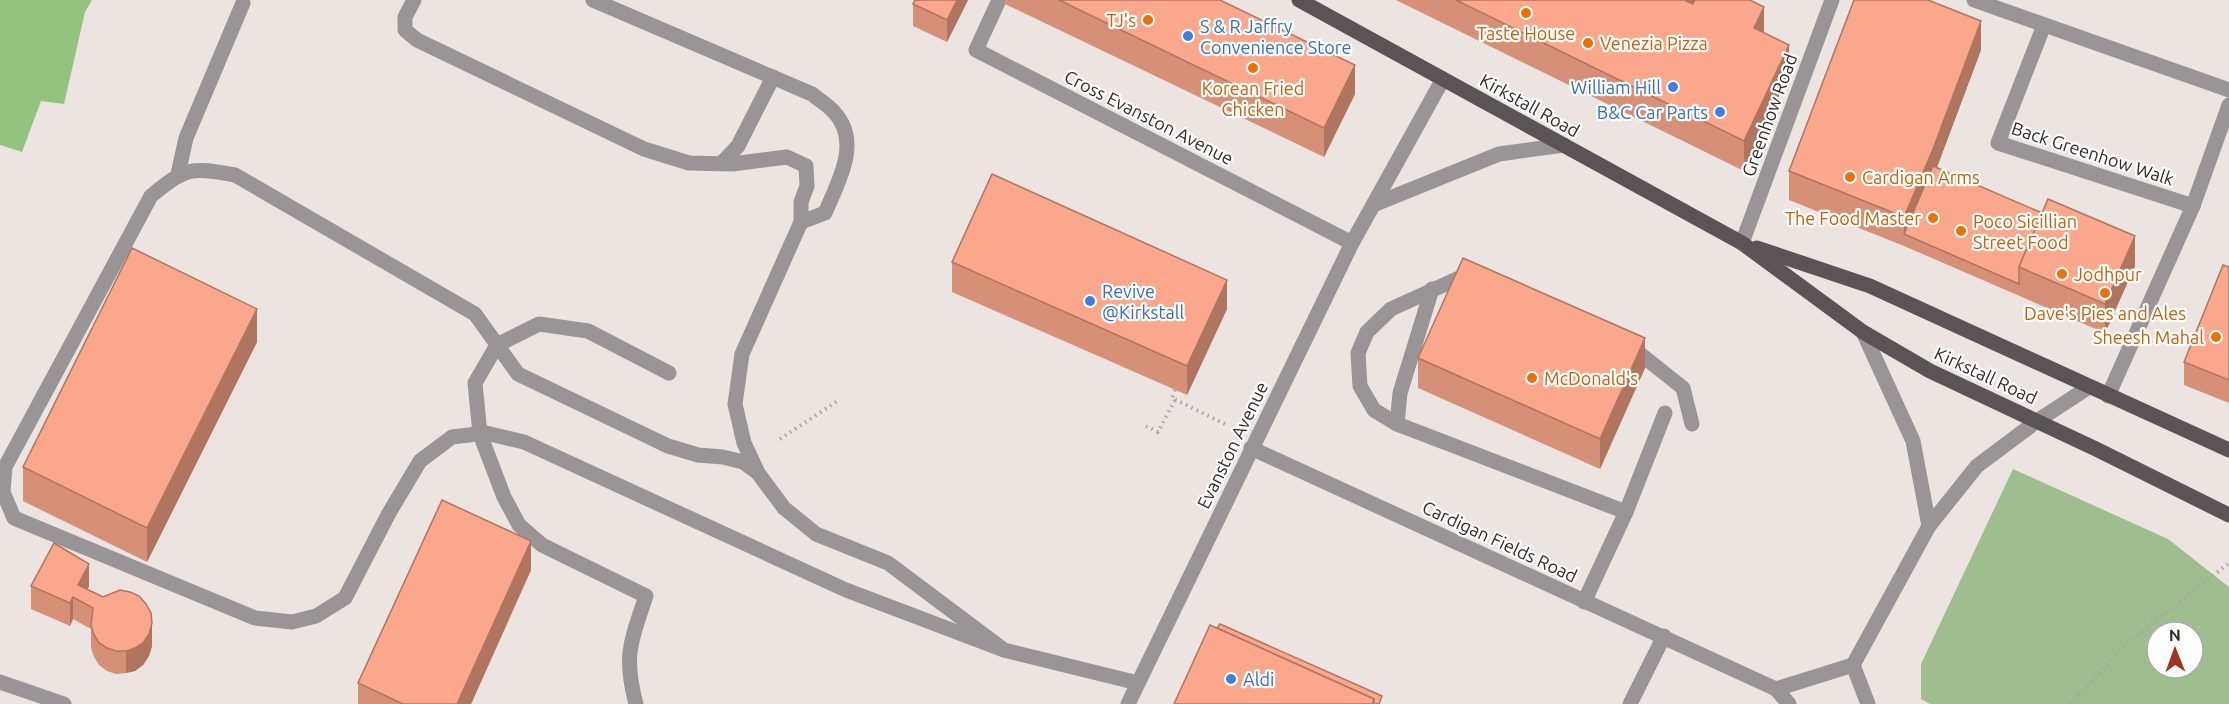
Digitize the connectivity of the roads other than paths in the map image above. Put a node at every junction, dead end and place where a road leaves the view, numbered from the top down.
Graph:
1 (414, 0) edge
2 (593, 0) edge
3 (999, 0) edge
4 (1299, 0) edge
5 (1832, 0) edge
6 (1974, 0) edge
7 (243, 3) dead end
8 (2044, 25) junction
9 (773, 77) junction
10 (1443, 79) junction
11 (2229, 90) edge
12 (2229, 105) edge
13 (1564, 145) junction
14 (722, 163) junction
15 (178, 174) junction
16 (1373, 204) junction
17 (2193, 206) junction
18 (801, 222) junction
19 (1352, 243) junction
20 (1743, 243) junction
21 (1485, 279) edge
22 (1432, 289) junction
23 (1863, 332) junction
24 (1616, 338) edge
25 (497, 345) junction
26 (669, 373) dead end
27 (2089, 387) junction
28 (2108, 396) junction
29 (1665, 413) dead end
30 (2037, 421) junction
31 (1397, 424) junction
32 (1692, 424) dead end
33 (480, 434) junction
34 (1254, 443) junction
35 (2229, 450) edge
36 (758, 473) junction
37 (1626, 512) junction
38 (2229, 516) edge
39 (1929, 526) junction
40 (1584, 602) junction
41 (1664, 636) junction
42 (1004, 650) junction
43 (1853, 665) junction
44 (0, 682) edge
45 (1138, 683) junction
46 (1776, 689) junction
47 (64, 704) edge
48 (636, 704) edge
49 (1128, 704) edge
50 (1630, 704) edge
51 (1789, 704) edge
52 (1868, 704) edge

1 - 14 street
2 - 9 street
3 - 19 street, Cross Evanston Avenue
4 - 10 main road, Kirkstall Road
5 - 20 street, Greenhow Road
6 - 8 street
7 - 15 street
8 - 11 street
8 - 17 street, Back Greenhow Walk
9 - 14 street
9 - 18 street
10 - 13 main road, Kirkstall Road
10 - 16 street, Evanston Avenue
12 - 17 street
13 - 16 street
13 - 20 main road, Kirkstall Road
14 - 18 street
15 - 25 street
15 - 33 street
16 - 19 street, Evanston Avenue
17 - 28 street
18 - 36 street
19 - 34 street, Evanston Avenue
20 - 23 main road, Kirkstall Road
20 - 27 main road, Kirkstall Road
21 - 22 street
22 - 31 street
22 - 31 street
23 - 30 main road, Kirkstall Road
23 - 39 street
24 - 32 street
25 - 26 street
25 - 33 street
25 - 36 street
27 - 28 main road, Kirkstall Road
27 - 30 street
28 - 35 main road, Kirkstall Road
29 - 37 street
30 - 38 main road, Kirkstall Road
30 - 39 street
31 - 37 street
33 - 42 street
33 - 48 street
34 - 40 street, Cardigan Fields Road
34 - 45 street, Evanston Avenue
36 - 42 street
37 - 40 street
39 - 43 street
40 - 41 street, Cardigan Fields Road
41 - 46 street, Cardigan Fields Road
41 - 50 street
42 - 45 street
43 - 46 street
43 - 52 street
44 - 47 street
45 - 49 street, Evanston Avenue
46 - 51 street

